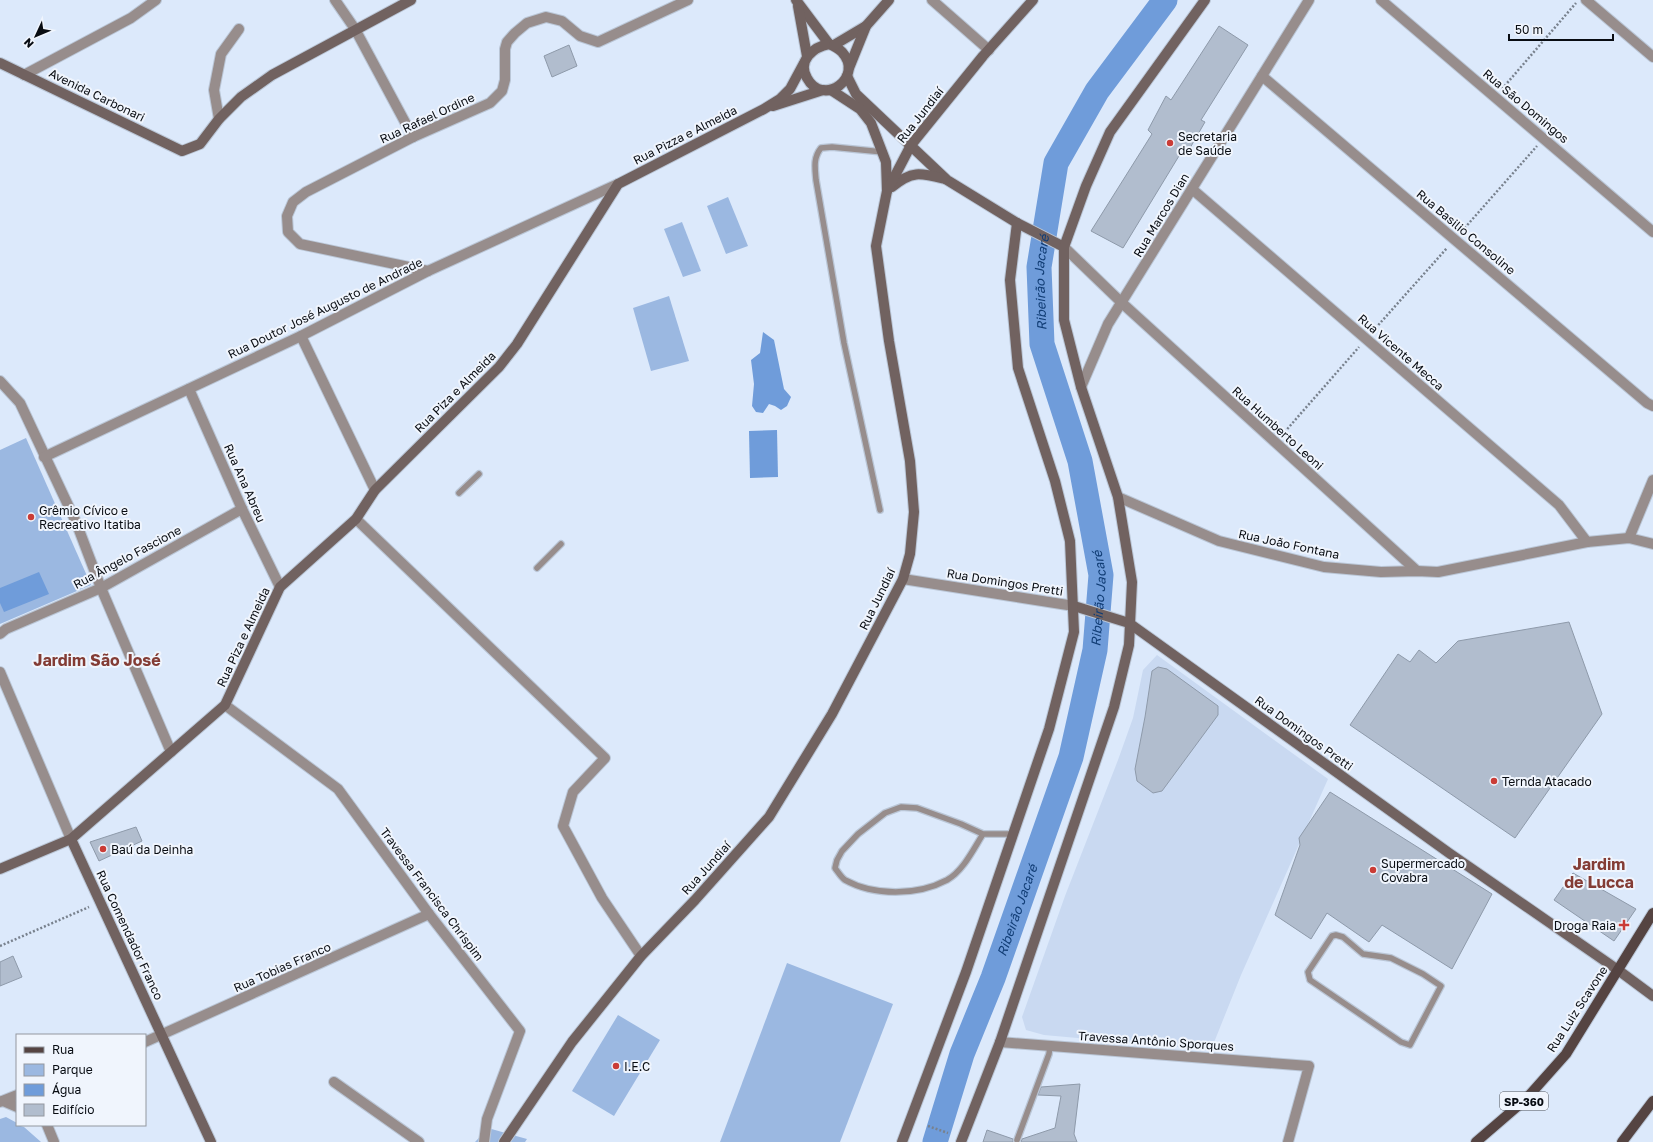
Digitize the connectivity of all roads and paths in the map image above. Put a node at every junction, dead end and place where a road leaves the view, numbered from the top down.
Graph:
1 (156, 0) edge
2 (335, 0) edge
3 (411, 0) edge
4 (688, 0) edge
5 (889, 0) edge
6 (932, 0) edge
7 (1033, 0) edge
8 (1205, 0) edge
9 (1310, 0) edge
10 (1381, 0) edge
11 (1579, 0) edge
12 (1586, 0) edge
13 (797, 2) edge
14 (866, 26) junction
15 (239, 29) dead end
16 (355, 29) junction
17 (832, 45) junction
18 (989, 50) junction
19 (1653, 57) edge
20 (806, 60) junction
21 (0, 62) edge
22 (848, 73) junction
23 (24, 75) junction
24 (1262, 76) junction
25 (827, 90) junction
26 (1496, 97) junction
27 (764, 109) junction
28 (219, 119) junction
29 (413, 137) junction
30 (1544, 138) junction
31 (911, 145) junction
32 (883, 152) junction
33 (947, 180) junction
34 (618, 184) junction
35 (1192, 188) junction
36 (887, 191) junction
37 (1021, 225) junction
38 (1653, 232) edge
39 (1454, 239) junction
40 (1064, 247) junction
41 (428, 271) junction
42 (1122, 304) junction
43 (301, 336) junction
44 (1366, 339) junction
45 (0, 382) edge
46 (1081, 387) junction
47 (189, 389) junction
48 (1653, 406) edge
49 (1275, 442) junction
50 (44, 457) junction
51 (479, 474) dead end
52 (1653, 480) edge
53 (375, 490) junction
54 (459, 493) dead end
55 (1118, 498) junction
56 (242, 509) junction
57 (880, 510) dead end
58 (356, 519) junction
59 (1629, 538) junction
60 (1586, 542) junction
61 (561, 544) dead end
62 (1653, 544) edge
63 (538, 568) dead end
64 (1417, 571) junction
65 (903, 579) junction
66 (280, 587) junction
67 (101, 588) junction
68 (1078, 608) junction
69 (1126, 622) junction
70 (0, 634) edge
71 (0, 672) edge
72 (225, 706) junction
73 (171, 752) junction
74 (982, 834) junction
75 (1013, 834) junction
76 (71, 839) junction
77 (0, 869) edge
78 (100, 902) junction
79 (1653, 913) edge
80 (429, 914) junction
81 (0, 946) edge
82 (642, 956) junction
83 (1618, 970) junction
84 (1653, 996) edge
85 (1335, 997) joint
86 (163, 1035) junction
87 (146, 1042) edge
88 (1000, 1042) junction
89 (1050, 1046) junction
90 (334, 1082) dead end
91 (16, 1095) edge
92 (1653, 1100) edge
93 (1, 1101) edge
94 (16, 1107) edge
95 (928, 1126) dead end
96 (46, 1127) edge
97 (948, 1133) dead end
98 (1017, 1140) dead end
99 (54, 1142) edge
100 (211, 1142) edge
101 (419, 1142) edge
102 (484, 1142) edge
103 (504, 1142) edge
104 (902, 1142) edge
105 (961, 1142) edge
106 (1288, 1142) edge
107 (1476, 1142) edge
108 (1622, 1142) edge

1 - 23 street
2 - 16 street
3 - 16 main road
4 - 29 street, Rua Rafael Ordine
5 - 14 main road
6 - 18 street
7 - 18 main road, Rua Jundiaí
8 - 40 main road
9 - 24 street, Rua Marcos Dian
10 - 26 street, Rua São Domingos
11 - 26 path
12 - 19 street
13 - 17 main road
13 - 20 main road
14 - 17 main road
14 - 22 main road
15 - 28 street
16 - 28 main road
16 - 29 street
17 - 20 main road
17 - 22 main road
18 - 31 main road, Rua Jundiaí
20 - 25 main road
20 - 27 main road, Rua Pizza e Almeida
21 - 23 main road, Avenida Carbonari
22 - 25 main road
22 - 31 main road
23 - 28 main road, Avenida Carbonari
24 - 35 street, Rua Marcos Dian
24 - 39 street, Rua Basilio Consoline
25 - 27 main road, Rua Pizza e Almeida
25 - 32 main road
26 - 30 street, Rua São Domingos
27 - 34 main road, Rua Pizza e Almeida
29 - 41 street, Rua Rafael Ordine
30 - 38 street, Rua São Domingos
30 - 39 path
31 - 33 main road
31 - 36 main road, Rua Jundiaí
32 - 36 main road
32 - 57 lane
33 - 36 main road
33 - 37 main road
34 - 41 street, Rua Doutor José Augusto de Andrade
34 - 53 main road, Rua Piza e Almeida
35 - 42 street, Rua Marcos Dian
35 - 44 street, Rua Vicente Mecca
36 - 65 main road, Rua Jundiaí
37 - 40 main road
37 - 68 main road
39 - 44 path
39 - 48 street, Rua Basilio Consoline
40 - 42 street, Rua Humberto Leoni
40 - 46 main road
41 - 43 street, Rua Doutor José Augusto de Andrade
42 - 46 street, Rua Marcos Dian
42 - 49 street, Rua Humberto Leoni
43 - 47 street, Rua Doutor José Augusto de Andrade
43 - 53 street
44 - 49 path
44 - 60 street, Rua Vicente Mecca
45 - 50 street
46 - 55 main road
47 - 50 street, Rua Doutor José Augusto de Andrade
47 - 56 street, Rua Ana Abreu
49 - 64 street, Rua Humberto Leoni
50 - 67 street
51 - 54 lane
52 - 59 street
53 - 58 main road, Rua Piza e Almeida
55 - 64 street, Rua João Fontana
55 - 69 main road
56 - 66 street, Rua Ana Abreu
56 - 67 street, Rua Ângelo Fascione
58 - 66 main road, Rua Piza e Almeida
58 - 82 street
59 - 60 street, Rua João Fontana
59 - 62 street, Rua João Fontana
60 - 64 street, Rua João Fontana
61 - 63 lane
65 - 68 street, Rua Domingos Pretti
65 - 82 main road, Rua Jundiaí
66 - 72 main road, Rua Piza e Almeida
67 - 70 street, Rua Ângelo Fascione
67 - 73 street
68 - 69 main road, Rua Domingos Pretti
68 - 75 main road
69 - 83 main road, Rua Domingos Pretti
69 - 88 main road
71 - 76 street, Rua Comendador Franco
72 - 73 main road, Rua Piza e Almeida
72 - 80 street, Travessa Francisca Chrispim
73 - 76 main road, Rua Piza e Almeida
74 - 74 lane
74 - 75 lane
75 - 104 main road
76 - 77 main road, Rua Piza e Almeida
76 - 78 main road, Rua Comendador Franco
78 - 81 path
78 - 86 main road, Rua Comendador Franco
79 - 83 main road, Rua Luiz Scavone / SP-360
80 - 86 street, Rua Tobias Franco
80 - 102 street, Travessa Francisca Chrispim
82 - 103 main road, Rua Jundiaí
83 - 84 main road, Rua Domingos Pretti
83 - 107 main road, Rua Luiz Scavone / SP-360
85 - 85 lane
86 - 87 street, Rua Tobias Franco
86 - 100 main road, Rua Comendador Franco
88 - 89 street, Travessa Antônio Sporques
88 - 105 main road
89 - 98 lane
89 - 106 street, Travessa Antônio Sporques
90 - 101 street
91 - 93 street
92 - 108 main road
93 - 94 street
95 - 97 path
96 - 99 street

